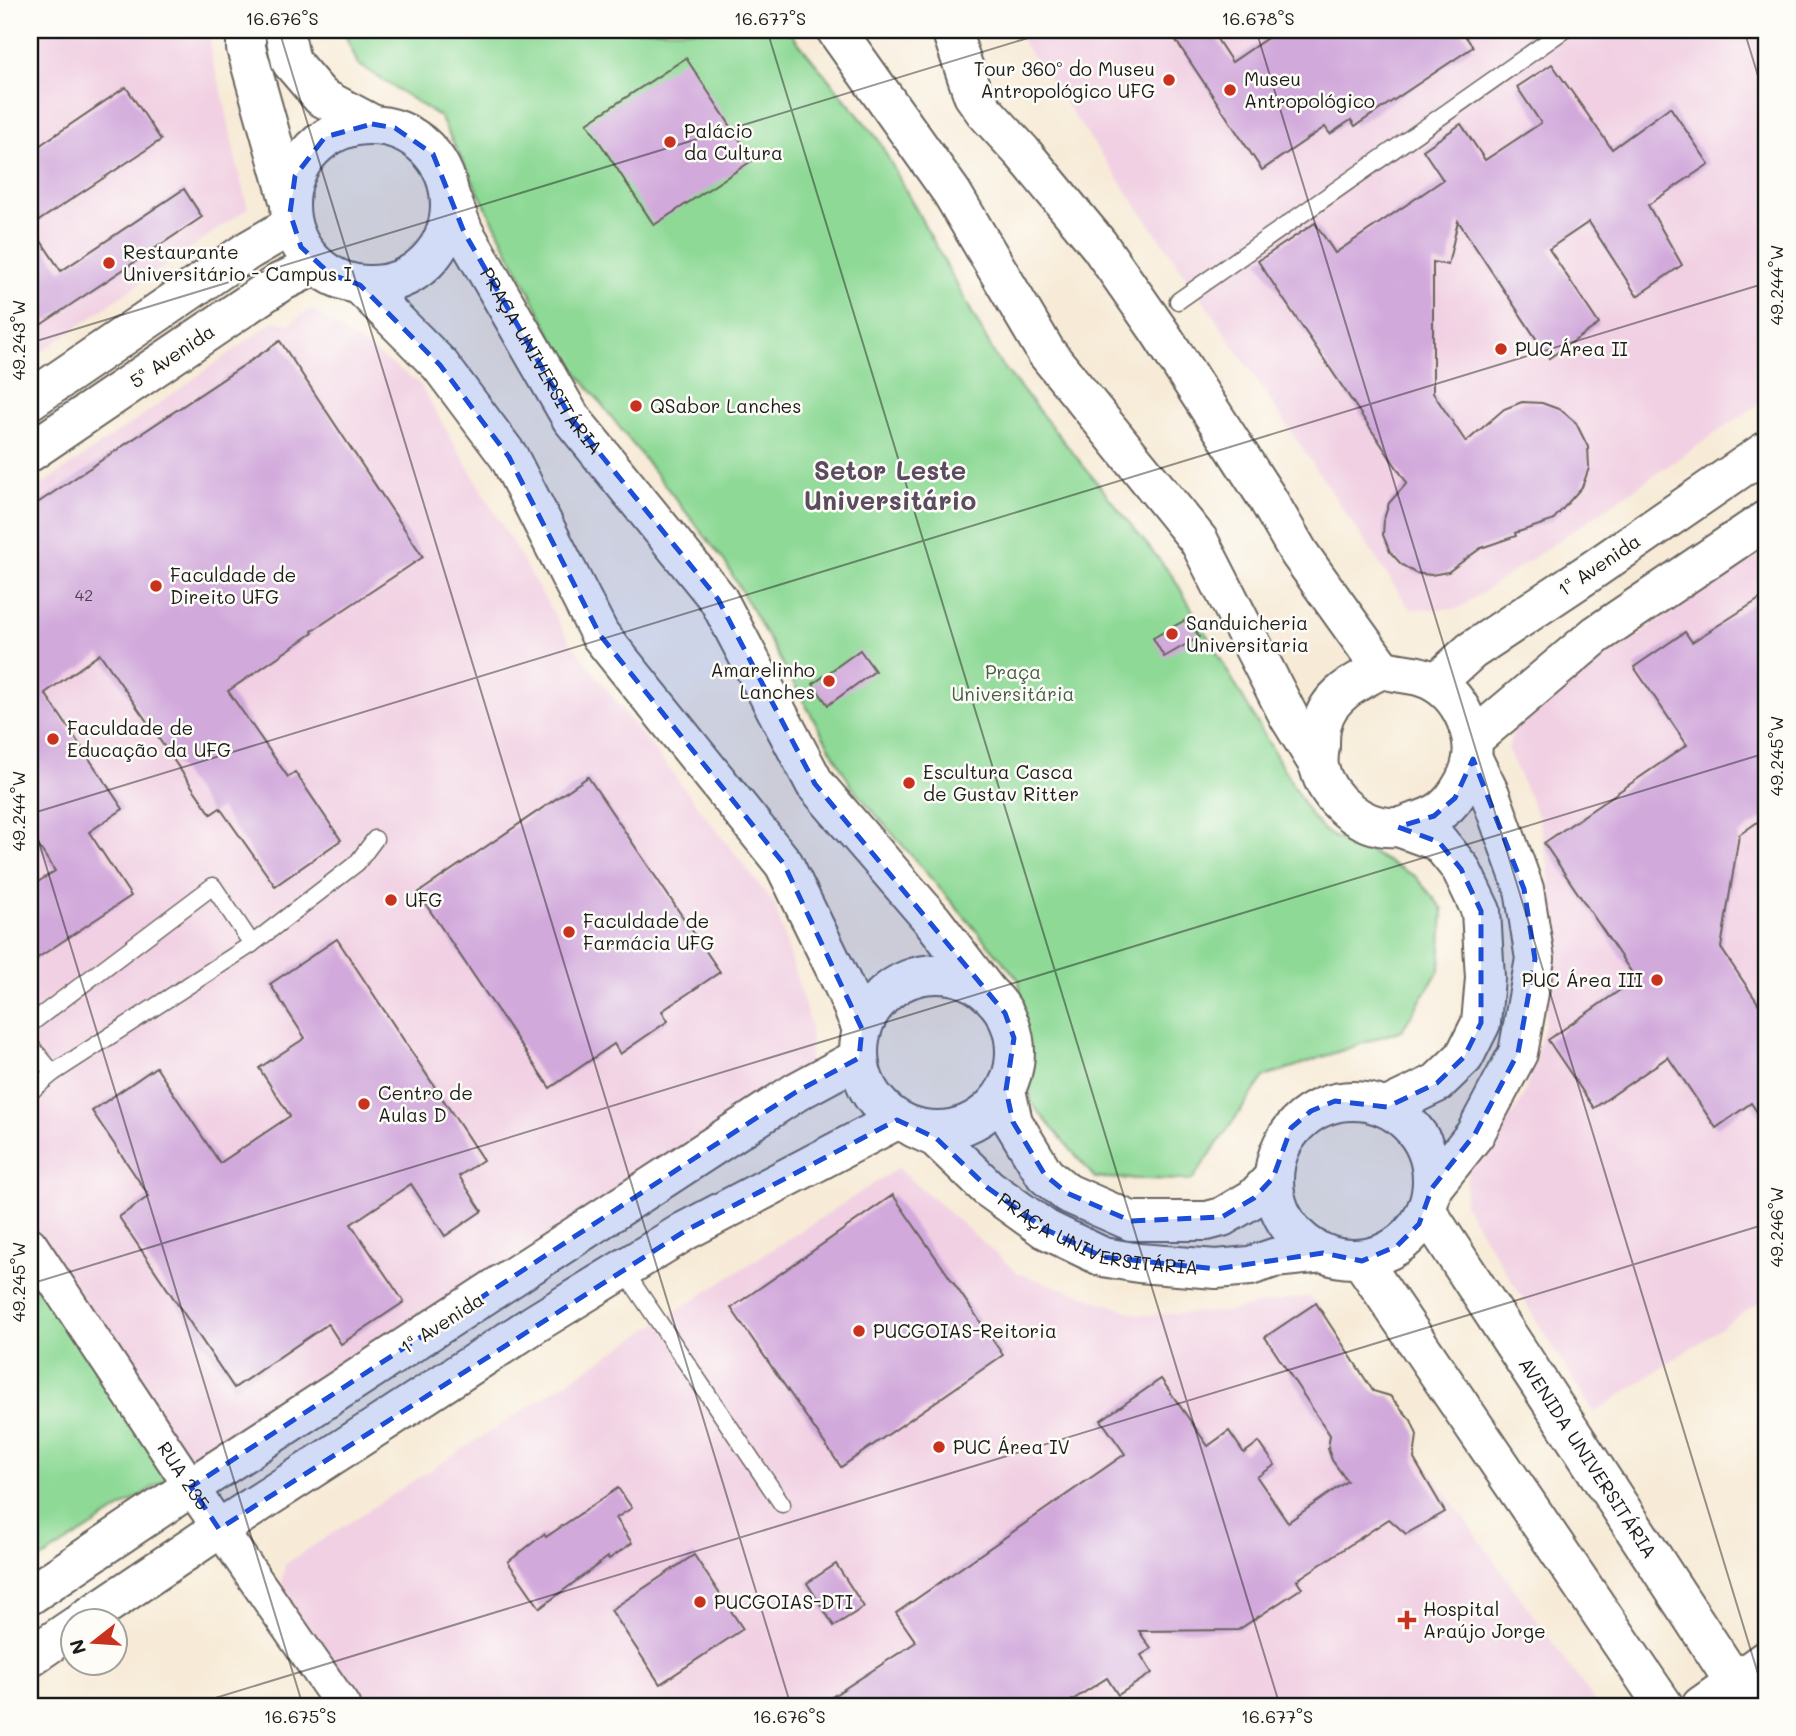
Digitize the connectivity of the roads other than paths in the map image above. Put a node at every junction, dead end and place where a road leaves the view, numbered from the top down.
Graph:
1 (246, 30) edge
2 (284, 30) edge
3 (836, 30) edge
4 (951, 30) edge
5 (1564, 30) edge
6 (372, 124) junction
7 (450, 196) junction
8 (291, 213) junction
9 (316, 265) junction
10 (360, 285) junction
11 (1178, 302) dead end
12 (30, 400) edge
13 (31, 448) edge
14 (1766, 451) edge
15 (1766, 520) edge
16 (1590, 572) junction
17 (1623, 618) junction
18 (1382, 669) junction
19 (1436, 683) junction
20 (1472, 750) junction
21 (1318, 764) junction
22 (1398, 827) junction
23 (375, 839) dead end
24 (252, 944) junction
25 (988, 993) junction
26 (30, 1024) edge
27 (860, 1044) junction
28 (30, 1045) edge
29 (53, 1073) junction
30 (1006, 1090) junction
31 (30, 1092) edge
32 (1387, 1107) junction
33 (898, 1120) junction
34 (1273, 1178) junction
35 (1429, 1199) junction
36 (30, 1244) edge
37 (1322, 1253) junction
38 (1362, 1261) junction
39 (623, 1269) junction
40 (191, 1487) junction
41 (782, 1504) dead end
42 (219, 1529) junction
43 (30, 1595) edge
44 (105, 1606) edge
45 (60, 1637) edge
46 (30, 1657) edge
47 (1766, 1660) edge
48 (1742, 1695) edge
49 (343, 1706) edge
50 (1664, 1706) edge
51 (1701, 1706) edge

1 - 8 main road
2 - 6 main road
3 - 21 main road
4 - 18 main road
5 - 11 lane
6 - 7 main road
6 - 8 main road
7 - 10 main road
7 - 25 main road, PRAÇA UNIVERSITÁRIA
8 - 9 main road
8 - 12 main road
9 - 10 main road
9 - 13 main road, 5ª Avenida
10 - 27 main road
14 - 16 main road, 1ª Avenida
15 - 17 main road
16 - 17 main road
16 - 19 main road, 1ª Avenida
17 - 20 main road
18 - 19 main road
18 - 21 main road
19 - 20 main road
20 - 22 main road
20 - 35 main road
21 - 22 main road
22 - 32 main road
23 - 24 lane
24 - 26 lane
24 - 29 lane
25 - 27 main road
25 - 30 main road
27 - 33 main road
27 - 40 main road, 1ª Avenida
28 - 29 lane
29 - 31 lane
30 - 33 main road
30 - 34 main road, PRAÇA UNIVERSITÁRIA
32 - 34 main road
32 - 35 main road
33 - 37 main road, PRAÇA UNIVERSITÁRIA
33 - 39 main road
34 - 37 main road
35 - 38 main road
35 - 48 main road, AVENIDA UNIVERSITÁRIA
36 - 40 street, RUA 235
37 - 38 main road
38 - 50 main road
39 - 41 lane
39 - 42 main road
40 - 42 street, RUA 235
40 - 43 main road, 1ª Avenida
42 - 44 main road
42 - 49 street, RUA 235
45 - 46 main road
47 - 48 main road
48 - 51 main road

